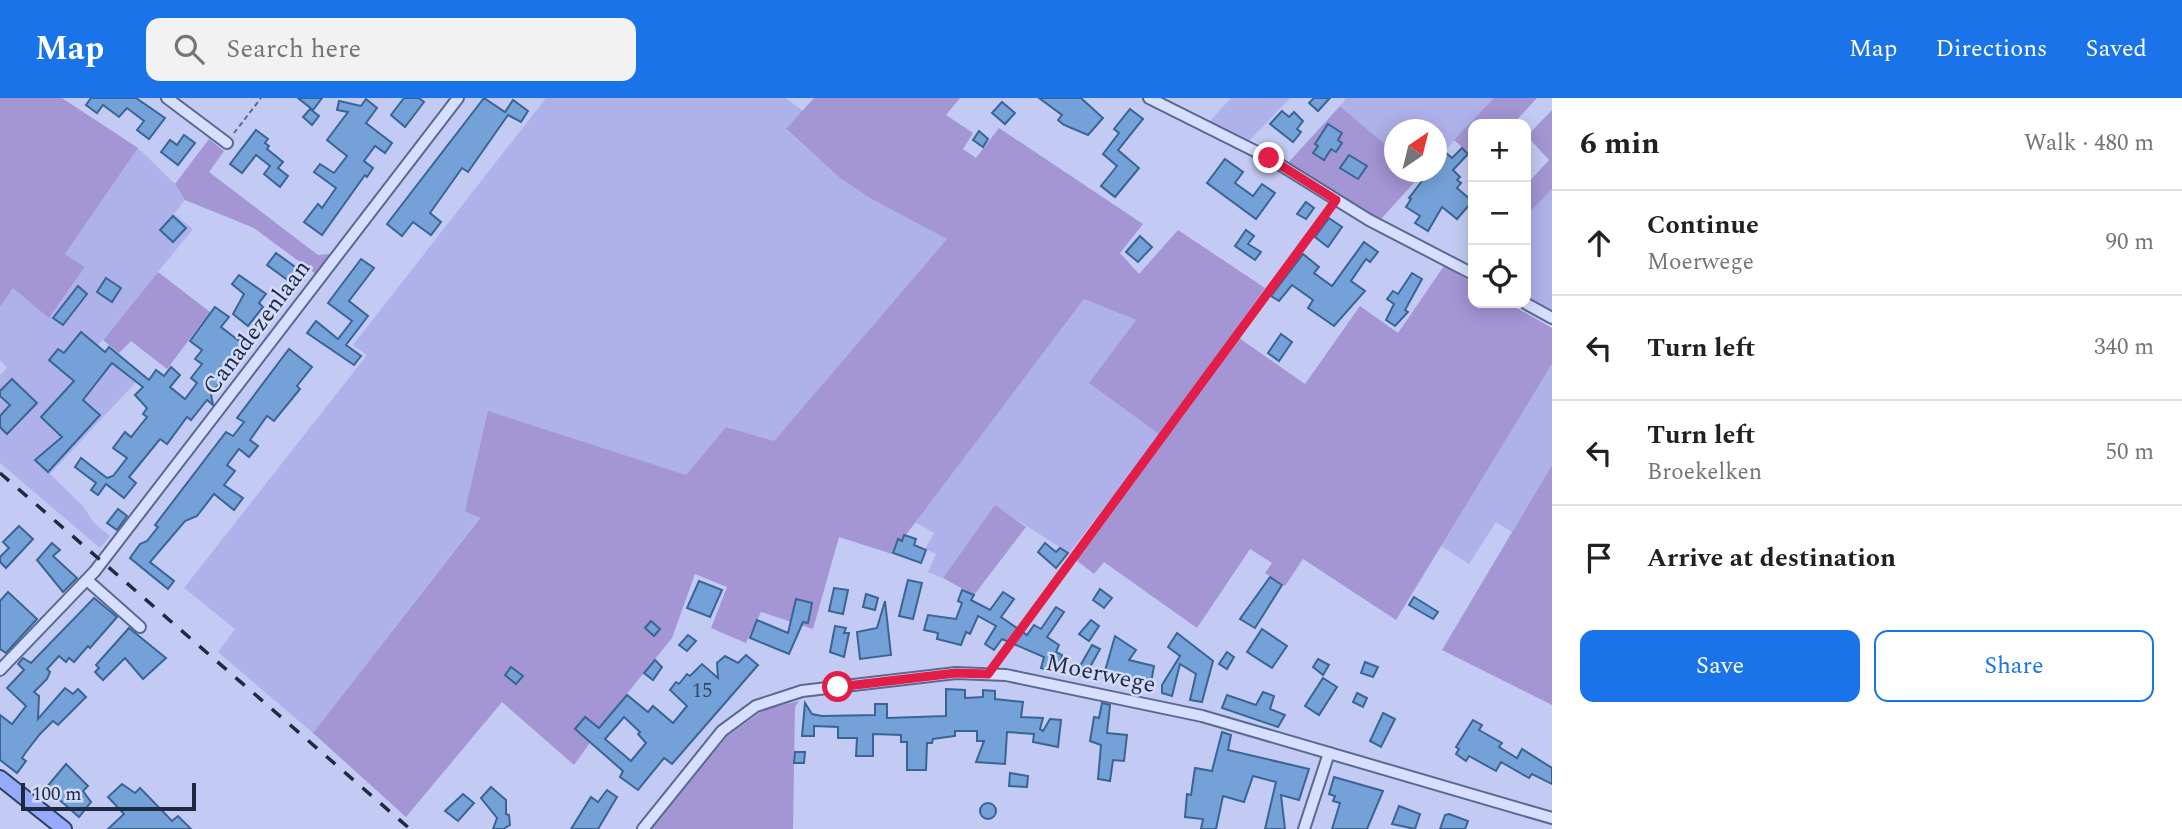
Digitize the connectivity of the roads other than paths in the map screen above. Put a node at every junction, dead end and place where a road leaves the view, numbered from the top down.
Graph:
1 (167, 98) edge
2 (458, 98) edge
3 (1149, 98) edge
4 (227, 143) road end
5 (1468, 271) edge
6 (1531, 306) edge
7 (1552, 318) edge
8 (87, 580) junction
9 (141, 627) dead end
10 (0, 670) edge
11 (1329, 753) junction
12 (0, 778) edge
13 (1552, 818) edge
14 (64, 829) edge
15 (643, 829) edge
16 (1304, 829) edge

1 - 4 street
2 - 8 street, Canadezenlaan
3 - 5 street
6 - 7 street
8 - 9 street
8 - 10 street, Canadezenlaan
11 - 13 street, Moerwege
11 - 15 street, Moerwege
11 - 16 street
12 - 14 main road

